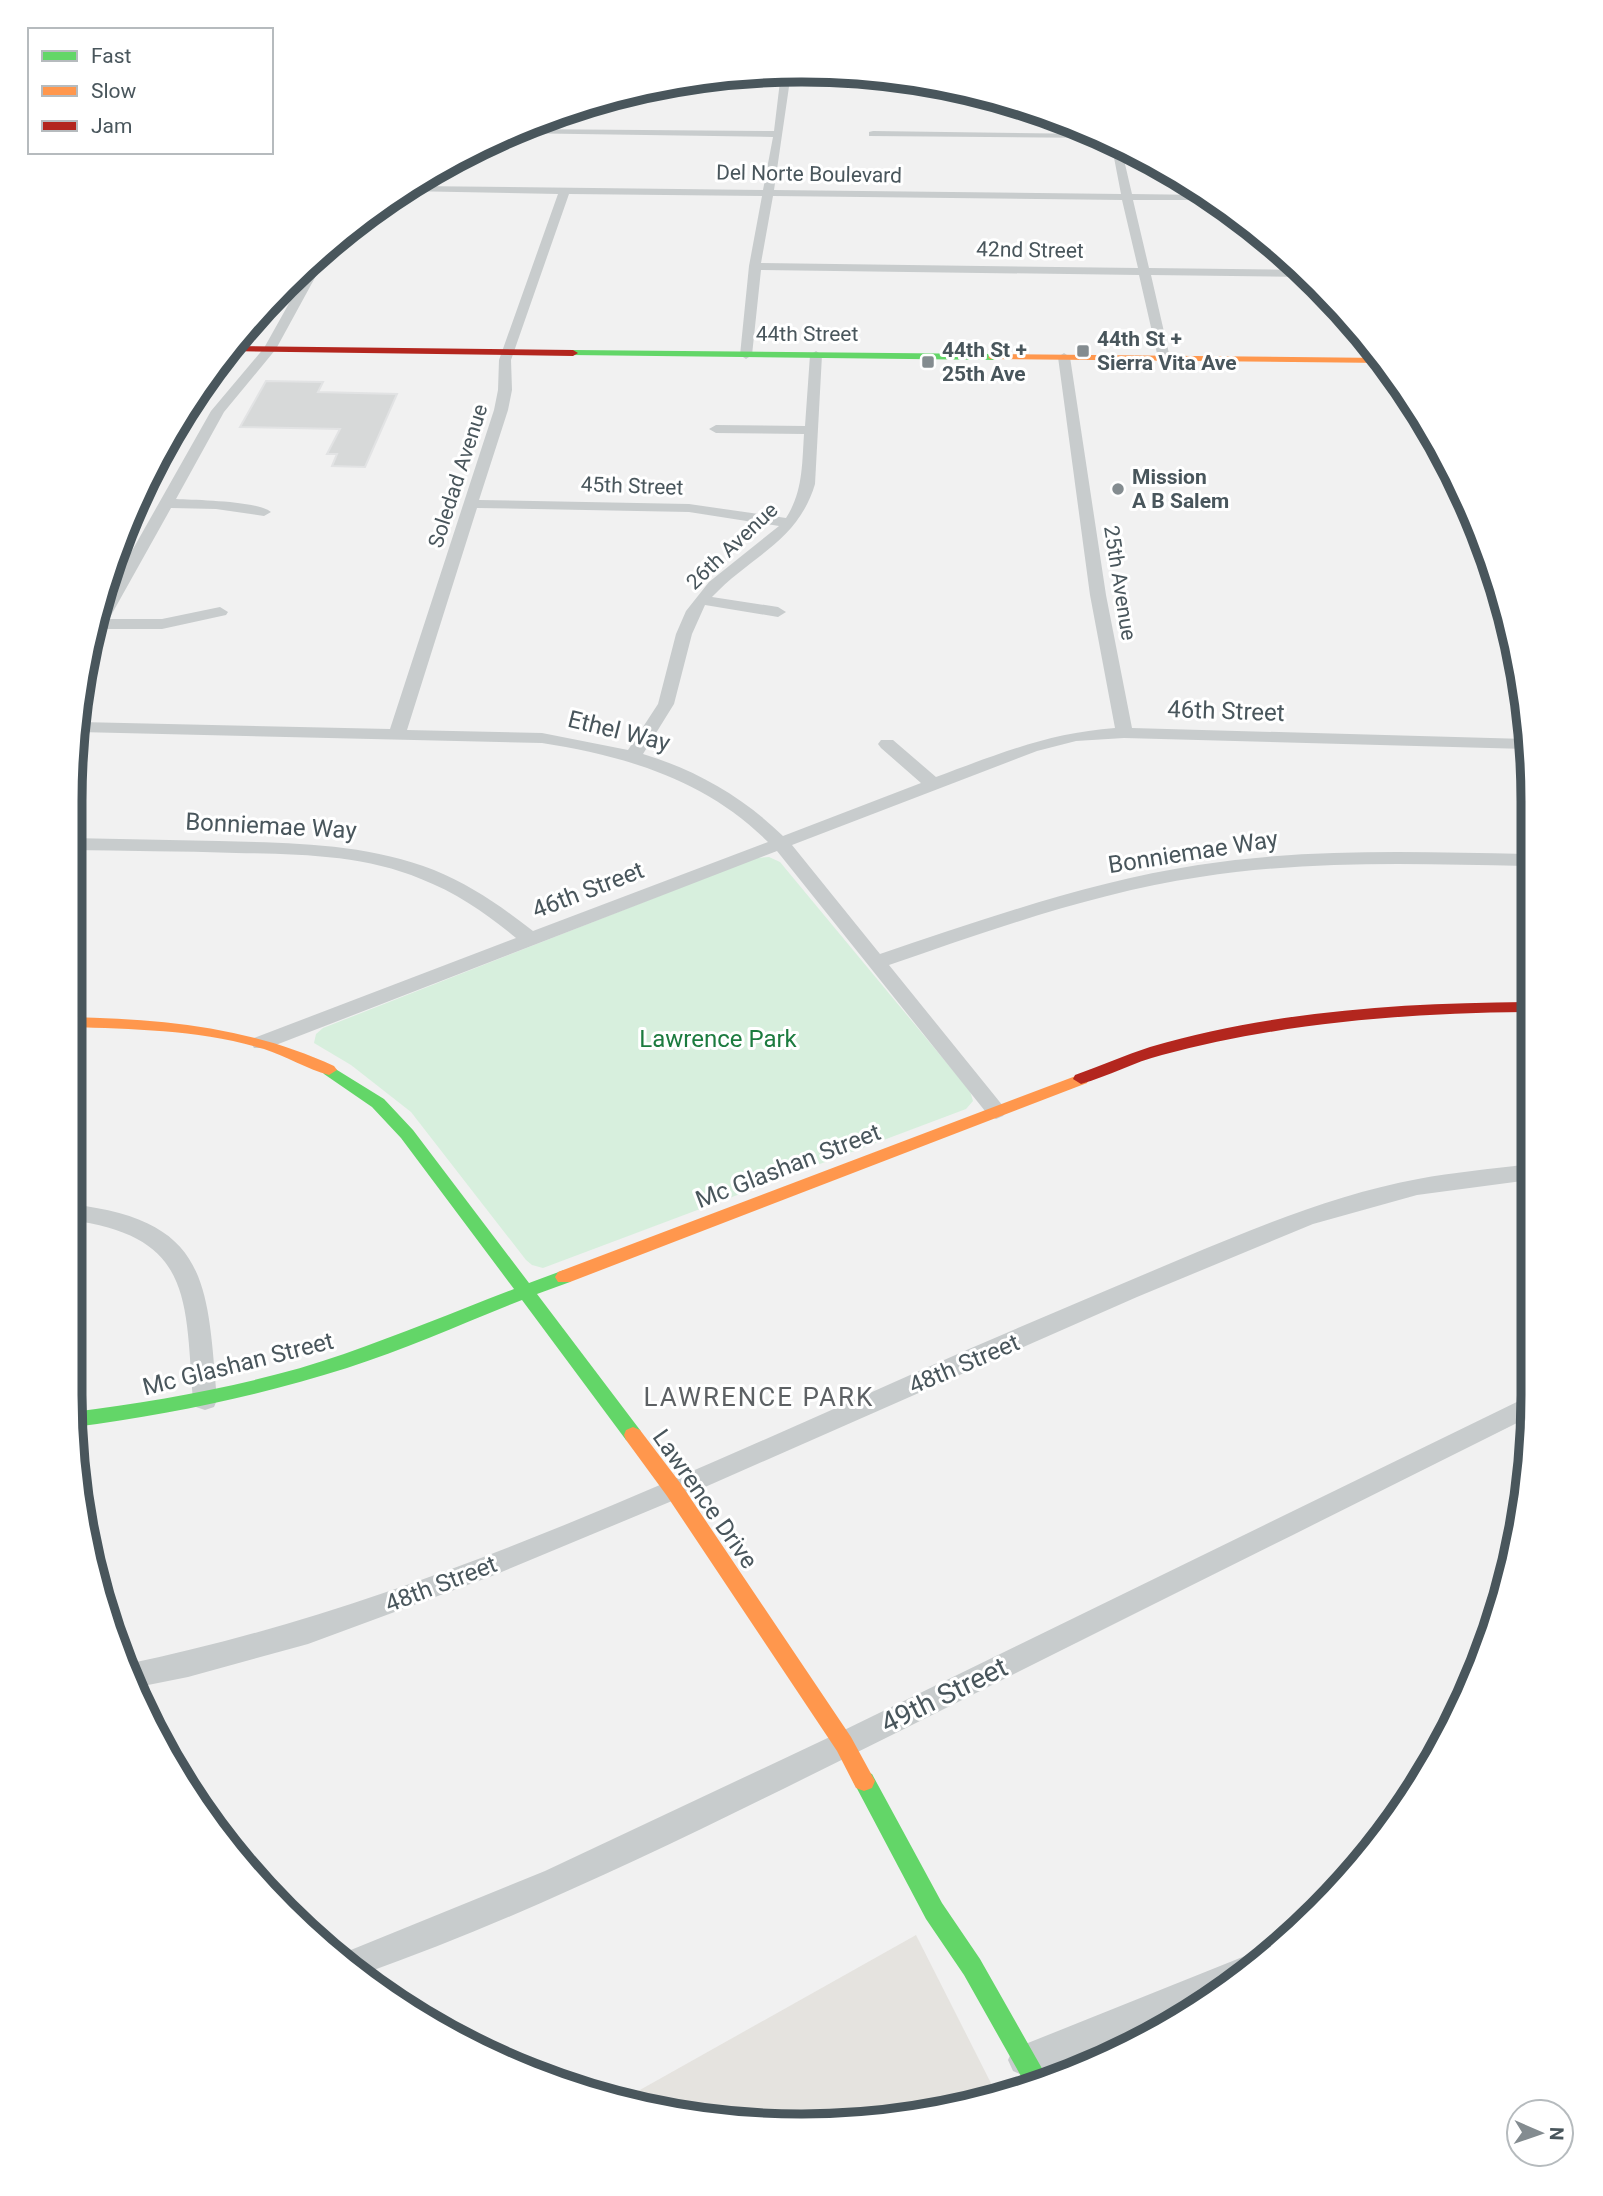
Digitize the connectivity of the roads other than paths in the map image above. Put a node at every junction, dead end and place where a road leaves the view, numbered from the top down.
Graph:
1 (785, 83) edge
2 (538, 132) edge
3 (779, 134) junction
4 (873, 134) dead end
5 (1076, 137) edge
6 (1117, 155) edge
7 (427, 188) edge
8 (565, 190) junction
9 (766, 192) junction
10 (1127, 197) junction
11 (1192, 198) edge
12 (755, 266) junction
13 (1142, 271) junction
14 (1290, 274) edge
15 (309, 278) edge
16 (243, 349) edge
17 (270, 349) junction
18 (509, 352) junction
19 (746, 355) junction
20 (816, 355) junction
21 (1065, 357) junction
22 (1164, 358) junction
23 (1369, 361) edge
24 (716, 429) dead end
25 (811, 430) junction
26 (166, 503) junction
27 (471, 504) junction
28 (264, 512) dead end
29 (790, 523) junction
30 (701, 600) junction
31 (111, 602) edge
32 (220, 612) dead end
33 (778, 612) dead end
34 (104, 629) edge
35 (86, 727) edge
36 (1124, 733) junction
37 (397, 734) junction
38 (887, 744) dead end
39 (1518, 744) edge
40 (633, 755) junction
41 (932, 783) junction
42 (779, 842) junction
43 (82, 844) edge
44 (1521, 860) edge
45 (530, 939) junction
46 (876, 962) junction
47 (1521, 1007) edge
48 (82, 1022) edge
49 (261, 1043) junction
50 (996, 1111) junction
51 (1521, 1173) edge
52 (82, 1214) edge
53 (525, 1291) junction
54 (205, 1400) junction
55 (1520, 1410) edge
56 (83, 1419) edge
57 (674, 1490) junction
58 (139, 1674) edge
59 (844, 1744) junction
60 (358, 1960) edge
61 (1205, 1990) edge
62 (1030, 2071) edge

1 - 3 street
2 - 3 street
3 - 9 street
4 - 5 street
6 - 10 street
7 - 8 street, Del Norte Boulevard
8 - 9 street, Del Norte Boulevard
8 - 18 street, Soledad Avenue
9 - 10 street, Del Norte Boulevard
9 - 12 street
10 - 11 street, Del Norte Boulevard
10 - 13 street
12 - 13 street, 42nd Street
12 - 19 street
13 - 14 street, 42nd Street
13 - 22 street
15 - 17 street
16 - 17 street, 44th Street
17 - 18 street, 44th Street
17 - 26 street
18 - 19 street, 44th Street
18 - 27 street, Soledad Avenue
19 - 20 street, 44th Street
20 - 21 street, 44th Street
20 - 25 street, 26th Avenue
21 - 22 street, 44th Street
21 - 36 street, 25th Avenue
22 - 23 street, 44th Street
24 - 25 street
25 - 29 street, 26th Avenue
26 - 28 street
26 - 31 street
27 - 29 street, 45th Street
27 - 37 street, Soledad Avenue
29 - 30 street, 26th Avenue
30 - 33 street
30 - 40 street, 26th Avenue
32 - 34 street
35 - 37 street, Ethel Way
36 - 39 street, 46th Street
36 - 41 street, 46th Street
37 - 40 street, Ethel Way
38 - 41 street
40 - 42 street, Ethel Way
41 - 42 street, 46th Street
42 - 45 street, 46th Street
42 - 46 street, Ethel Way
43 - 45 street, Bonniemae Way
44 - 46 street, Bonniemae Way
45 - 49 street, 46th Street
46 - 50 street, Ethel Way
47 - 50 street, Mc Glashan Street
48 - 49 street, Lawrence Drive
49 - 53 street, Lawrence Drive
50 - 53 street, Mc Glashan Street
51 - 57 street, 48th Street
52 - 54 street
53 - 54 street, Mc Glashan Street
53 - 57 street, Lawrence Drive
54 - 56 street, Mc Glashan Street
55 - 59 street, 49th Street
57 - 58 street, 48th Street
57 - 59 street, Lawrence Drive
59 - 60 street, 49th Street
59 - 62 street, Lawrence Drive
61 - 62 street

